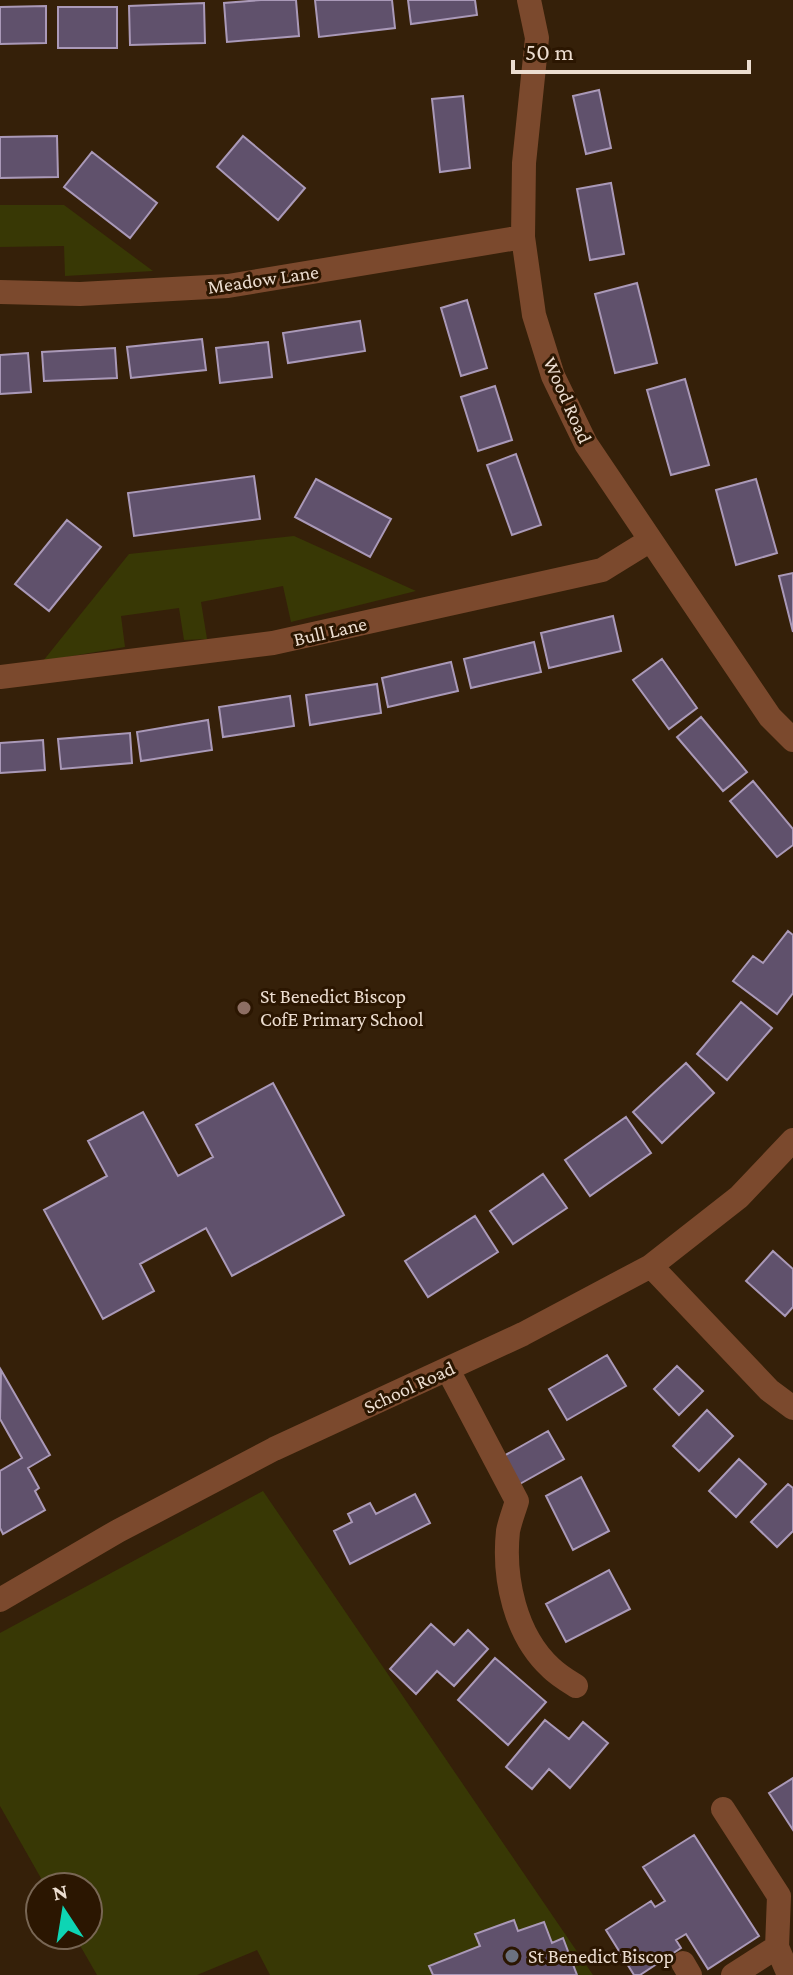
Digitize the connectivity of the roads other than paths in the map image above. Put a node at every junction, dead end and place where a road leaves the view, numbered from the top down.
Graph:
1 (529, 0) edge
2 (523, 237) junction
3 (0, 292) edge
4 (649, 541) junction
5 (0, 677) edge
6 (793, 740) edge
7 (793, 1140) edge
8 (651, 1266) junction
9 (448, 1370) junction
10 (793, 1408) edge
11 (0, 1600) edge
12 (576, 1686) dead end
13 (723, 1809) dead end
14 (777, 1947) junction
15 (733, 1975) edge
16 (789, 1975) edge

1 - 2 street, Wood Road
2 - 3 street, Meadow Lane
2 - 4 street, Wood Road
4 - 5 street, Bull Lane
4 - 6 street, Wood Road
7 - 8 street, School Road
8 - 9 street, School Road
8 - 10 street
9 - 11 street, School Road
9 - 12 street
13 - 14 street
14 - 15 street
14 - 16 street

